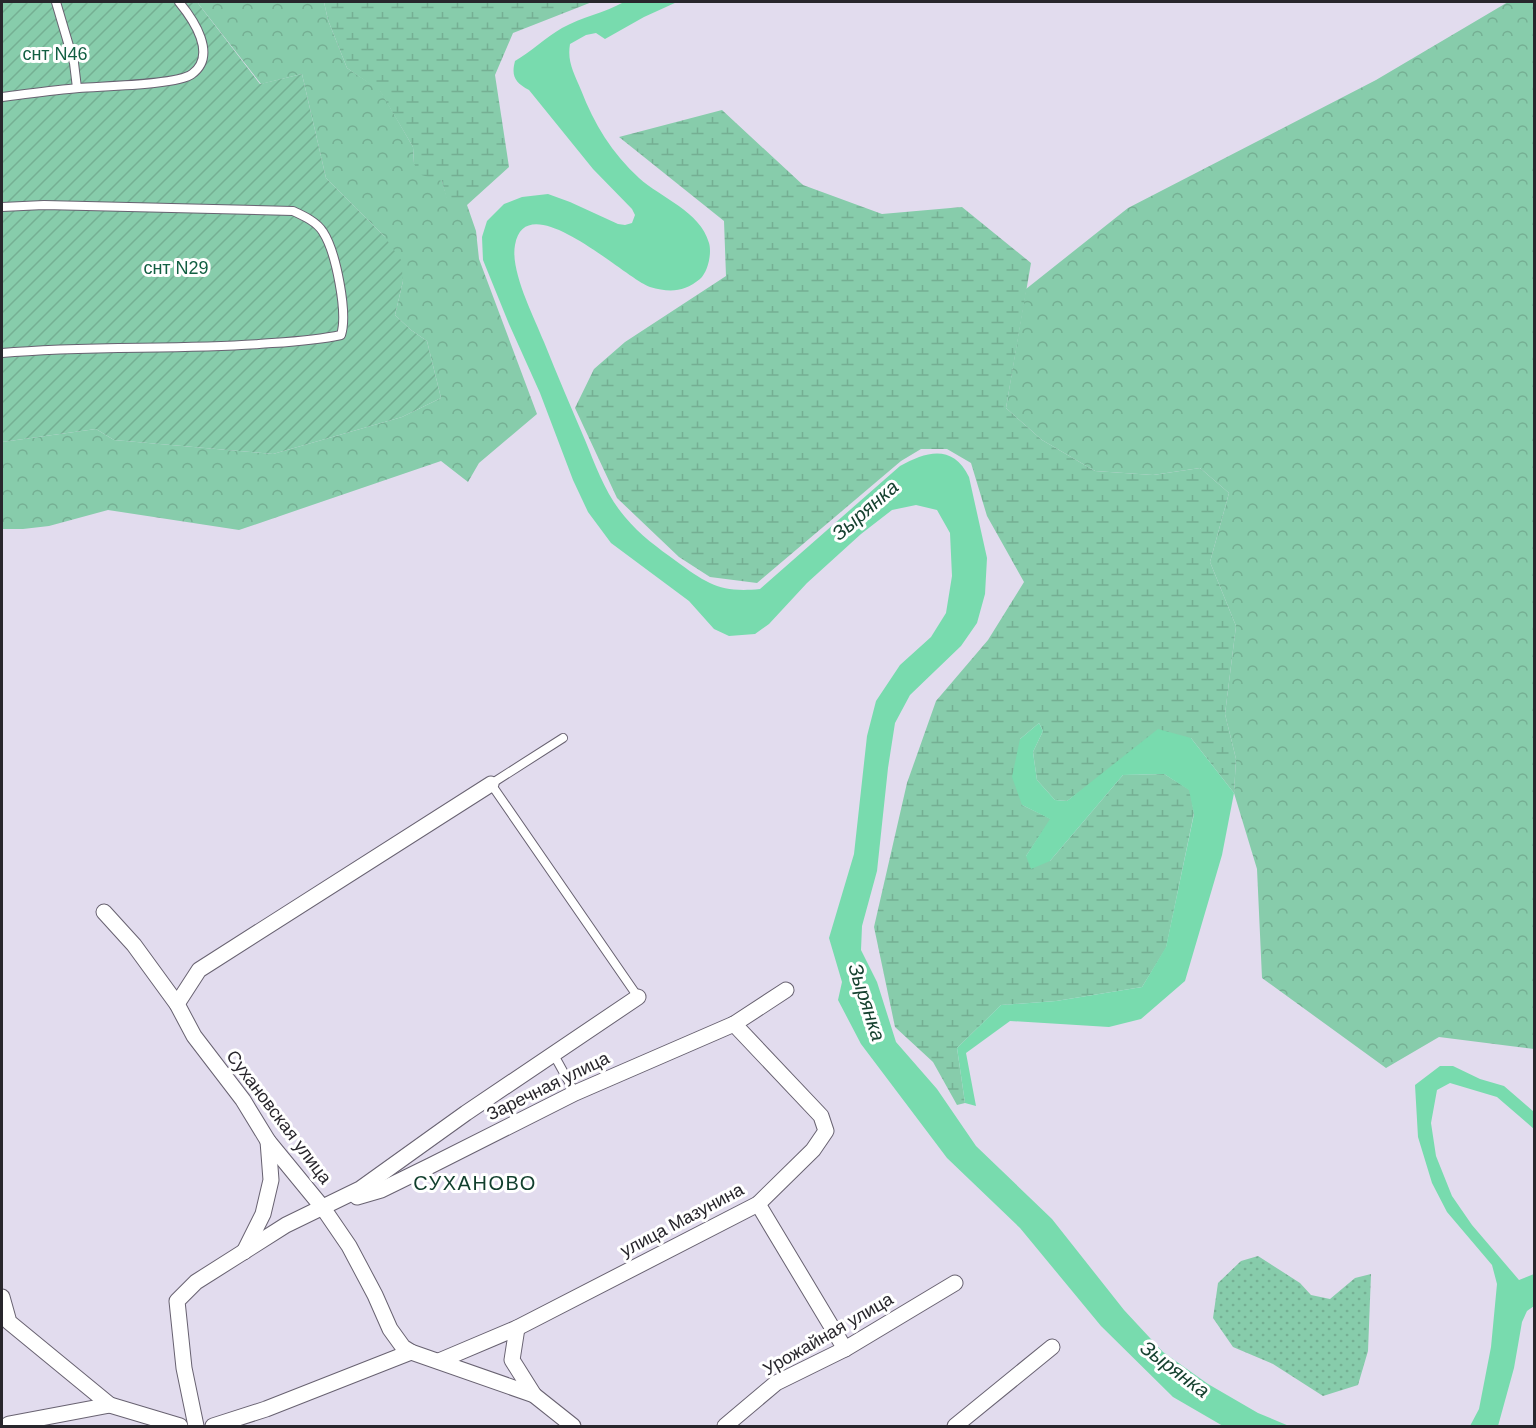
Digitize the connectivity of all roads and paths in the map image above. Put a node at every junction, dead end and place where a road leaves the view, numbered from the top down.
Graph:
1 (56, 2) edge
2 (179, 2) edge
3 (78, 88) junction
4 (2, 97) edge
5 (2, 207) edge
6 (2, 353) edge
7 (563, 738) dead end
8 (491, 784) junction
9 (104, 912) dead end
10 (786, 990) dead end
11 (638, 997) joint
12 (177, 1004) junction
13 (734, 1024) junction
14 (554, 1055) junction
15 (575, 1093) junction
16 (268, 1141) junction
17 (758, 1204) junction
18 (322, 1208) junction
19 (244, 1252) junction
20 (955, 1283) dead end
21 (2, 1297) edge
22 (517, 1328) junction
23 (1052, 1347) dead end
24 (845, 1349) junction
25 (411, 1352) junction
26 (439, 1361) junction
27 (534, 1395) junction
28 (110, 1405) junction
29 (6, 1426) edge
30 (180, 1426) edge
31 (196, 1426) edge
32 (213, 1426) edge
33 (573, 1426) edge
34 (725, 1426) edge
35 (955, 1426) edge

1 - 3 lane
2 - 3 lane
3 - 4 lane
5 - 6 lane
7 - 8 lane
8 - 11 lane
8 - 12 street
9 - 12 street, Сухановская улица
10 - 13 street, Заречная улица
11 - 14 street, Заречная улица
12 - 16 street, Сухановская улица
13 - 15 street, Заречная улица
13 - 17 street, улица Мазунина
14 - 15 lane
14 - 18 street, Заречная улица
15 - 18 street, Заречная улица
16 - 18 street, Сухановская улица
16 - 19 street
17 - 22 street, улица Мазунина
17 - 24 street
18 - 19 street, Заречная улица
18 - 25 street, Сухановская улица
19 - 31 street, Заречная улица
20 - 24 street, Урожайная улица
21 - 28 street
22 - 26 street, улица Мазунина
22 - 27 street
23 - 35 street
24 - 34 street, Урожайная улица
25 - 26 street, Сухановская улица
25 - 32 street
26 - 27 street, Сухановская улица
27 - 33 street, Сухановская улица
28 - 29 street
28 - 30 street

